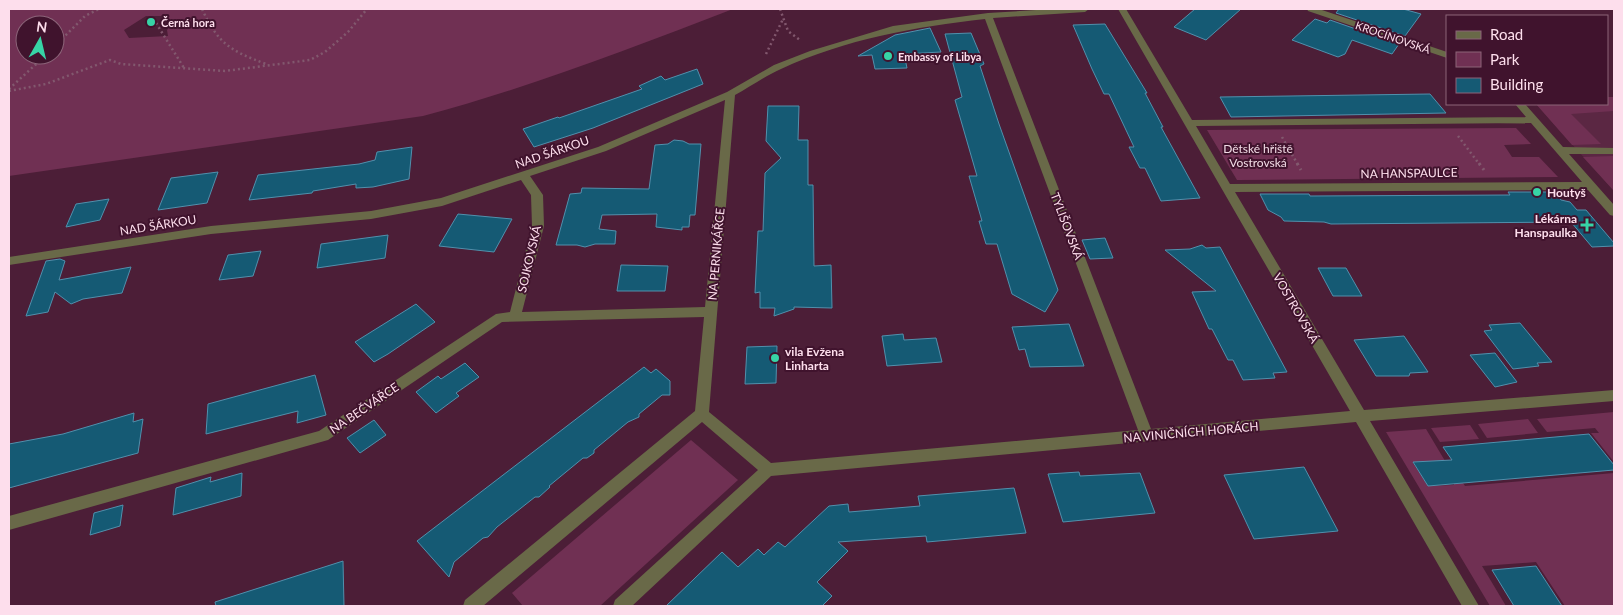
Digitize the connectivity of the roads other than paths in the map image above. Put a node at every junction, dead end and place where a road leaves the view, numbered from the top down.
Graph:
1 (1085, 9) edge
2 (1122, 9) edge
3 (1311, 9) edge
4 (988, 16) junction
5 (1446, 55) edge
6 (730, 94) junction
7 (1521, 105) edge
8 (1534, 120) junction
9 (1189, 124) junction
10 (1560, 150) junction
11 (1614, 151) edge
12 (524, 175) junction
13 (1592, 186) junction
14 (1226, 188) junction
15 (1614, 212) edge
16 (9, 261) edge
17 (712, 312) junction
18 (515, 316) junction
19 (1614, 395) edge
20 (702, 414) junction
21 (1358, 416) junction
22 (1147, 436) junction
23 (768, 470) junction
24 (9, 523) edge
25 (477, 604) edge
26 (621, 606) edge
27 (1471, 606) edge

1 - 4 street, NAD ŠÁRKOU
2 - 9 street, VOSTROVSKÁ
3 - 5 street, KROCÍNOVSKÁ
4 - 6 street, NAD ŠÁRKOU
4 - 22 street, TYLIŠOVSKÁ
6 - 12 street, NAD ŠÁRKOU
6 - 17 street, NA PERNIKÁŘCE
7 - 8 street
8 - 9 street
8 - 10 street
9 - 14 street, VOSTROVSKÁ
10 - 11 street
10 - 13 street
12 - 16 street, NAD ŠÁRKOU
12 - 18 street, SOJKOVSKÁ
13 - 14 street, NA HANSPAULCE
13 - 15 street
14 - 21 street, VOSTROVSKÁ
17 - 18 street, NA BEČVÁŘCE
17 - 20 street, NA PERNIKÁŘCE
18 - 24 street, NA BEČVÁŘCE
19 - 21 street, NA VINIČNÍCH HORÁCH
20 - 23 street
20 - 25 street
21 - 22 street, NA VINIČNÍCH HORÁCH
21 - 27 street, VOSTROVSKÁ
22 - 23 street, NA VINIČNÍCH HORÁCH
23 - 26 street

